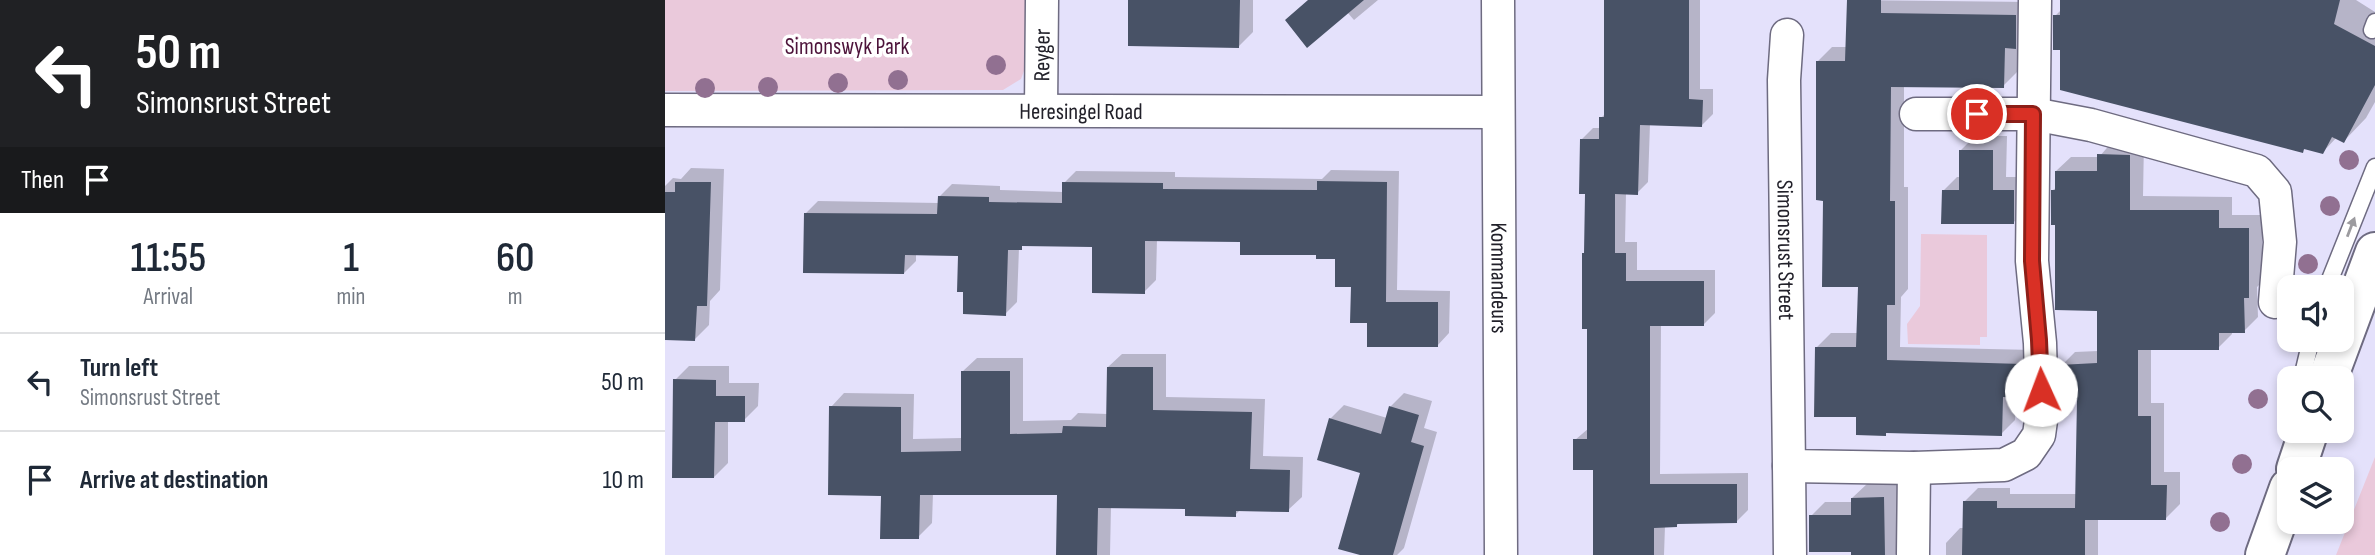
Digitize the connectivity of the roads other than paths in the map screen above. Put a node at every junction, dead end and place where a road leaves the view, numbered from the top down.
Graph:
1 (1042, 0) edge
2 (1499, 0) edge
3 (2035, 0) edge
4 (1787, 35) dead end
5 (665, 110) edge
6 (1041, 110) junction
7 (1498, 112) junction
8 (1916, 114) dead end
9 (2033, 114) junction
10 (2375, 167) edge
11 (2375, 252) edge
12 (2332, 275) edge
13 (2275, 302) dead end
14 (2333, 366) edge
15 (1789, 466) junction
16 (1915, 468) junction
17 (2277, 522) edge
18 (1501, 555) edge
19 (1790, 555) edge
20 (1913, 555) edge
21 (2265, 555) edge

1 - 6 street, Reyger
2 - 7 street, Kommandeurs
3 - 9 street
4 - 15 street, Simonsrust Street
5 - 6 street, Heresingel Road
6 - 7 street, Heresingel Road
7 - 18 street, Kommandeurs
8 - 9 street
9 - 13 street
9 - 16 street
12 -> 10 lane
11 - 14 main road
15 - 16 street
15 - 19 street, Simonsrust Street
16 - 20 street
17 - 21 main road

